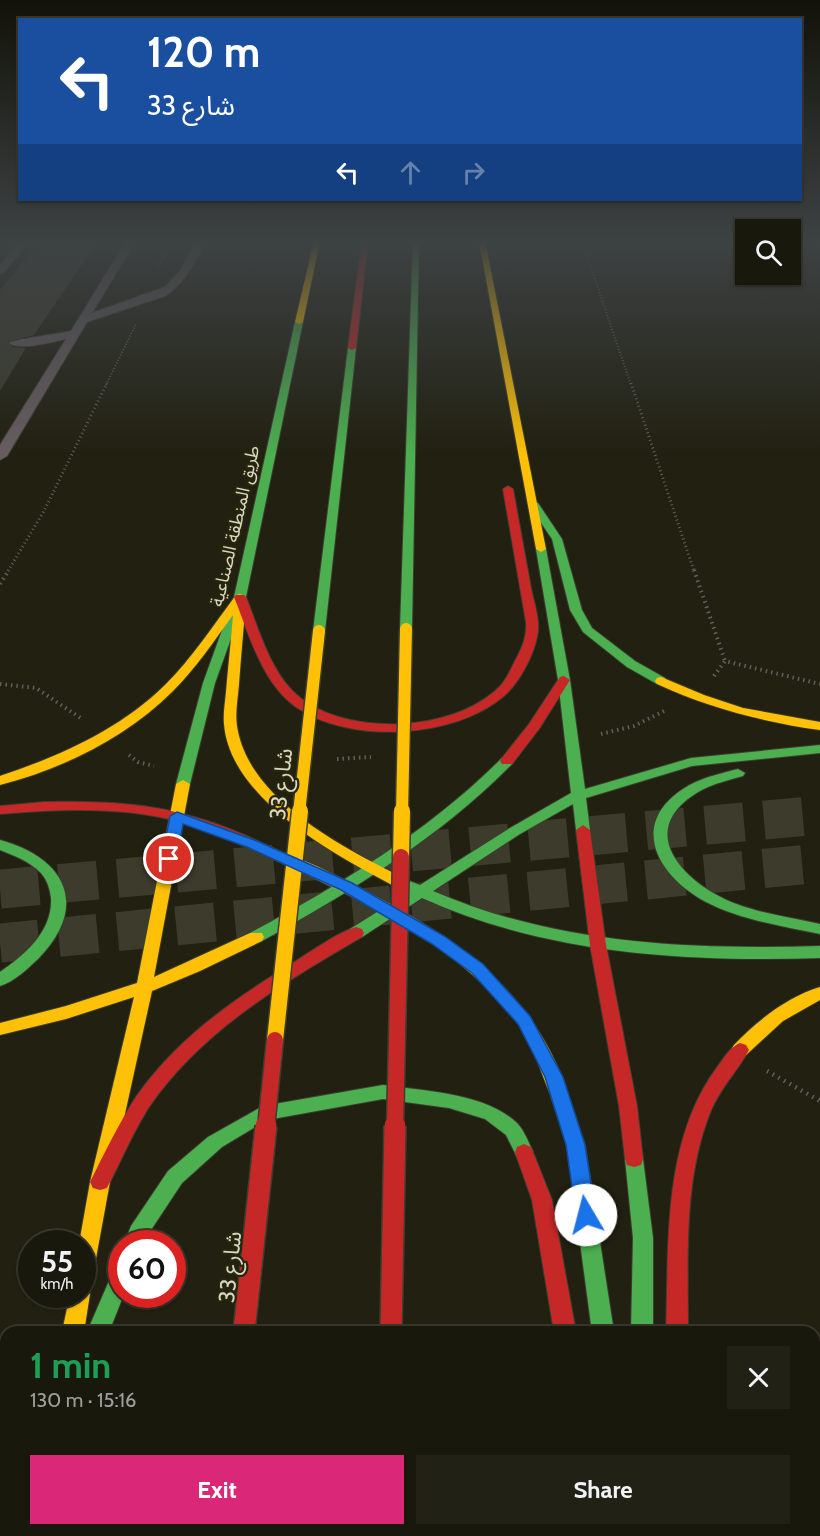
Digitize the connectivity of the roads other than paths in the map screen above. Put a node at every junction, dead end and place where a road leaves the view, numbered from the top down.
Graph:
1 (87, 313) edge
2 (104, 313) edge
3 (301, 313) edge
4 (357, 313) edge
5 (414, 313) edge
6 (495, 313) edge
7 (83, 320) junction
8 (75, 333) junction
9 (61, 356) junction
10 (521, 449) junction
11 (0, 456) edge
12 (534, 505) junction
13 (240, 597) junction
14 (564, 680) junction
15 (820, 726) edge
16 (820, 749) edge
17 (750, 771) dead end
18 (0, 781) edge
19 (577, 796) junction
20 (0, 810) edge
21 (177, 816) junction
22 (0, 845) edge
23 (371, 870) junction
24 (347, 887) junction
25 (419, 894) junction
26 (391, 912) junction
27 (820, 929) edge
28 (598, 945) junction
29 (820, 952) edge
30 (0, 980) edge
31 (144, 988) junction
32 (820, 993) edge
33 (0, 1029) edge
34 (100, 1182) junction
35 (91, 1230) edge
36 (139, 1230) edge
37 (77, 1308) edge
38 (108, 1308) edge
39 (74, 1326) edge
40 (100, 1326) edge
41 (245, 1326) edge
42 (391, 1326) edge
43 (564, 1326) edge
44 (602, 1326) edge
45 (642, 1326) edge
46 (677, 1326) edge

1 - 7 lane
2 - 7 lane
3 - 13 main road, طريق المنطقة الصناعية
4 - 41 main road, شارع 33, bridge
5 - 42 main road, bridge
6 - 10 main road
7 - 8 lane
8 - 9 lane
8 - 9 lane
9 - 11 lane
10 - 12 main road
10 - 13 main road
12 - 14 main road
12 - 15 main road
13 - 18 main road
13 - 21 main road, طريق المنطقة الصناعية
13 - 23 main road
14 - 19 main road
14 - 23 main road
16 - 19 main road
17 - 27 main road
19 - 25 main road
19 - 28 main road
20 - 21 main road
21 - 24 main road
21 - 31 main road
22 - 30 main road
23 - 24 main road
23 - 25 main road
24 - 26 main road
24 - 31 main road
25 - 26 main road
25 - 28 main road
26 - 34 main road
26 - 44 main road
28 - 29 main road
28 - 45 main road
31 - 33 main road
31 - 34 main road
32 - 46 main road
34 - 35 main road
36 - 43 main road
37 - 39 main road
38 - 40 main road

